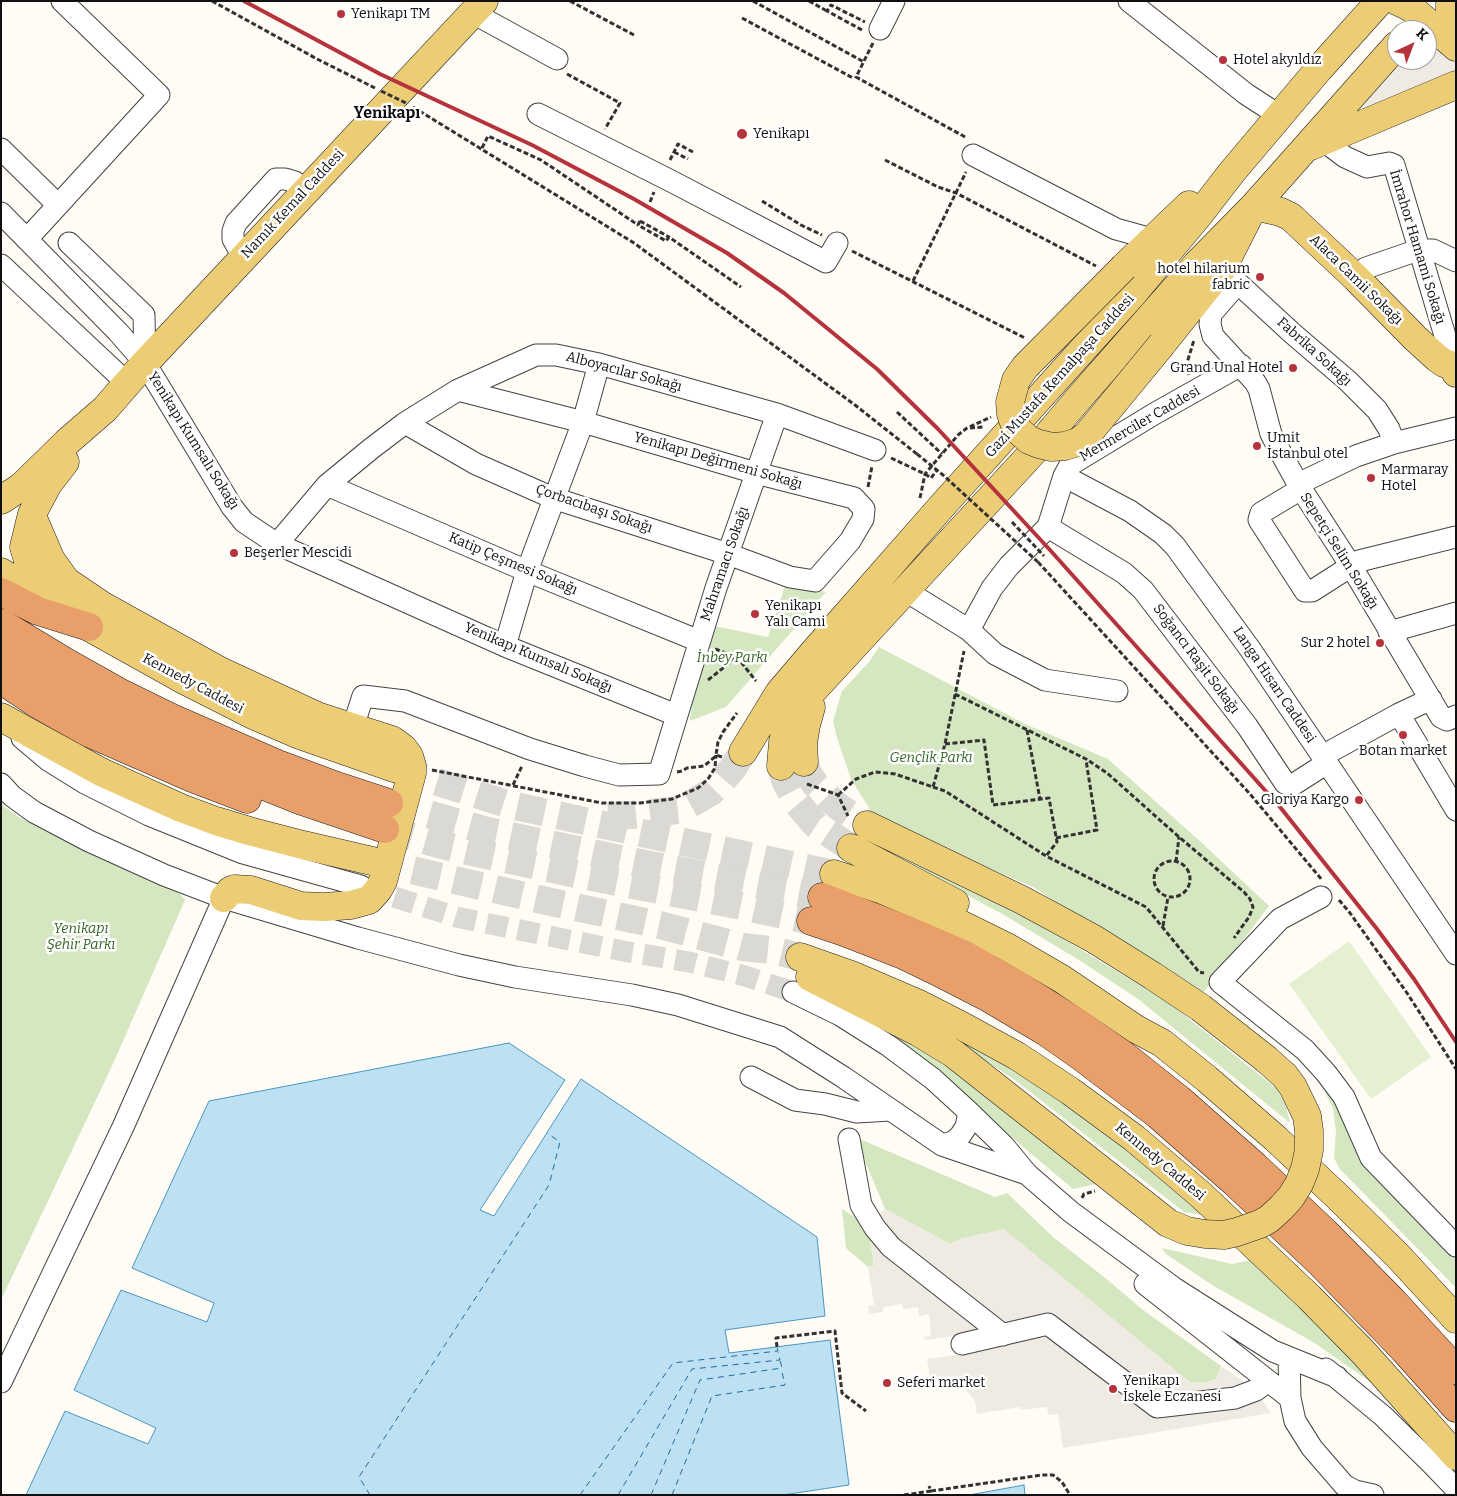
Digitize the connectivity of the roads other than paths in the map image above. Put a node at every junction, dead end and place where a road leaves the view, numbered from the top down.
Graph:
1 (62, 1) edge
2 (894, 1) edge
3 (1450, 1) edge
4 (1136, 3) edge
5 (1380, 3) edge
6 (478, 7) edge
7 (1422, 16) edge
8 (873, 31) road end
9 (1456, 45) edge
10 (1387, 57) edge
11 (559, 65) road end
12 (1456, 85) edge
13 (538, 114) dead end
14 (1280, 116) junction
15 (1315, 145) junction
16 (1, 149) edge
17 (973, 155) road end
18 (1232, 172) junction
19 (58, 205) junction
20 (1254, 206) junction
21 (1, 212) edge
22 (27, 238) junction
23 (1152, 239) junction
24 (69, 243) dead end
25 (837, 243) road end
26 (1418, 250) junction
27 (1456, 262) edge
28 (2, 266) edge
29 (1230, 276) junction
30 (1356, 278) junction
31 (599, 364) junction
32 (1242, 365) junction
33 (1455, 370) edge
34 (136, 373) junction
35 (458, 390) junction
36 (105, 409) junction
37 (777, 414) junction
38 (583, 422) junction
39 (406, 423) junction
40 (1456, 428) edge
41 (1394, 443) junction
42 (875, 450) road end
43 (756, 473) junction
44 (1064, 476) junction
45 (327, 485) junction
46 (1299, 487) junction
47 (553, 498) junction
48 (1, 500) edge
49 (32, 516) junction
50 (1048, 527) junction
51 (1456, 537) edge
52 (277, 544) junction
53 (728, 554) junction
54 (1350, 566) junction
55 (526, 571) junction
56 (1, 572) edge
57 (790, 577) joint
58 (906, 591) junction
59 (1, 592) edge
60 (55, 606) junction
61 (1456, 613) edge
62 (1, 622) edge
63 (89, 627) junction
64 (969, 630) junction
65 (1389, 632) junction
66 (699, 641) junction
67 (506, 646) junction
68 (1, 654) edge
69 (1, 680) edge
70 (1117, 691) dead end
71 (1431, 699) junction
72 (1399, 714) junction
73 (676, 715) junction
74 (1456, 716) edge
75 (1, 718) edge
76 (353, 727) junction
77 (728, 755) tunnel mouth
78 (1325, 759) junction
79 (404, 768) junction
80 (795, 770) tunnel mouth
81 (1, 784) edge
82 (1456, 810) edge
83 (858, 821) tunnel mouth
84 (382, 833) junction
85 (851, 848) tunnel mouth
86 (834, 874) tunnel mouth
87 (362, 886) tunnel mouth
88 (1328, 893) road end
89 (224, 898) junction
90 (1450, 932) edge
91 (1456, 954) edge
92 (797, 973) junction
93 (1162, 1043) junction
94 (751, 1076) dead end
95 (890, 1110) junction
96 (970, 1112) junction
97 (849, 1139) dead end
98 (942, 1145) junction
99 (1027, 1174) junction
100 (1456, 1246) edge
101 (1456, 1319) edge
102 (1003, 1335) junction
103 (962, 1344) dead end
104 (1289, 1358) junction
105 (1456, 1370) edge
106 (1337, 1377) junction
107 (1268, 1381) junction
108 (1, 1382) edge
109 (1290, 1398) junction
110 (1456, 1408) edge
111 (1456, 1456) edge
112 (1456, 1489) edge
113 (1373, 1495) edge

1 - 19 street
2 - 8 street
3 - 9 main road
4 - 14 street
5 - 7 main road
5 - 14 main road, Gazi Mustafa Kemalpaşa Caddesi
6 - 11 street
6 - 34 main road, Namık Kemal Caddesi
7 - 9 main road
10 - 15 main road, Gazi Mustafa Kemalpaşa Caddesi
12 - 15 main road
13 - 25 street
14 - 18 main road, Gazi Mustafa Kemalpaşa Caddesi
15 - 20 main road, Gazi Mustafa Kemalpaşa Caddesi
15 - 26 street, İmrahor Hamami Sokağı
16 - 19 street
17 - 23 street
18 - 23 main road
18 - 77 main road, Gazi Mustafa Kemalpaşa Caddesi
19 - 22 street
20 - 29 main road
20 - 30 main road, Alaca Camii Sokağı
20 - 58 main road, Gazi Mustafa Kemalpaşa Caddesi
21 - 22 street, Yenikapı Kumsalı Sokağı
22 - 34 street, Yenikapı Kumsalı Sokağı
23 - 29 main road, bridge
24 - 34 street
26 - 27 street
26 - 30 street
26 - 33 street, İmrahor Hamami Sokağı
28 - 34 street
29 - 32 street, Sepetçi Selim Sokağı
29 - 41 street, Fabrika Sokağı
30 - 33 main road, Alaca Camii Sokağı
31 - 35 street, Alboyacılar Sokağı
31 - 37 street, Alboyacılar Sokağı
31 - 38 street
32 - 44 street, Mermerciler Caddesi
32 - 46 street, Sepetçi Selim Sokağı
34 - 36 main road, Namık Kemal Caddesi
34 - 52 street, Yenikapı Kumsalı Sokağı
35 - 38 street, Yenikapı Değirmeni Sokağı
35 - 39 street, Alboyacılar Sokağı
36 - 48 main road
36 - 49 main road
37 - 42 street, Alboyacılar Sokağı
37 - 43 street, Mahramacı Sokağı
38 - 43 street, Yenikapı Değirmeni Sokağı
38 - 47 street
39 - 45 street, Alboyacılar Sokağı
39 - 47 street, Çorbacıbaşı Sokağı
40 - 41 street
41 - 46 street
43 - 53 street, Mahramacı Sokağı
43 - 57 street, Yenikapı Değirmeni Sokağı
44 - 50 street, Mermerciler Caddesi
44 - 78 street, Langa Hısarı Caddesi
45 - 52 street, Alboyacılar Sokağı
45 - 55 street, Katip Çeşmesi Sokağı
46 - 54 street, Sepetçi Selim Sokağı
46 - 54 street
47 - 53 street, Çorbacıbaşı Sokağı
47 - 55 street
49 - 60 main road
49 - 76 main road
50 - 64 street
50 - 78 street, Soğancı Raşit Sokağı
51 - 54 street
52 - 67 street, Yenikapı Kumsalı Sokağı
53 - 57 street, Çorbacıbaşı Sokağı
53 - 66 street, Mahramacı Sokağı
54 - 65 street, Sepetçi Selim Sokağı
55 - 66 street, Katip Çeşmesi Sokağı
55 - 67 street
56 - 60 main road, Kennedy Caddesi
58 - 64 street
58 - 80 main road, Gazi Mustafa Kemalpaşa Caddesi
59 - 63 highway
60 - 63 main road, Kennedy Caddesi
61 - 65 street
62 - 84 highway
63 - 79 main road, Kennedy Caddesi
64 - 70 street
65 - 71 street, Sepetçi Selim Sokağı
66 - 73 street, Mahramacı Sokağı
67 - 73 street, Yenikapı Kumsalı Sokağı
68 - 84 highway
69 - 84 highway
71 - 72 street
71 - 74 street, Sepetçi Selim Sokağı
72 - 78 street
72 - 82 street
73 - 76 street, Mahramacı Sokağı
75 - 84 main road
75 - 87 street
76 - 79 main road
78 - 90 street, Langa Hısarı Caddesi
79 - 89 main road
81 - 89 street
83 - 92 main road, bridge
85 - 93 main road
86 - 93 main road
88 - 100 street
89 - 95 street
89 - 108 street
90 - 91 street, Langa Hısarı Caddesi
92 - 96 street
92 - 111 main road, Kennedy Caddesi
93 - 101 main road
94 - 95 street
95 - 98 street
96 - 98 street
96 - 99 street
97 - 102 street
98 - 99 street
99 - 104 street
99 - 106 street
99 - 107 street
102 - 103 street
102 - 107 street
104 - 106 street
104 - 109 street
105 - 110 highway
106 - 112 street
107 - 109 street
109 - 113 street

